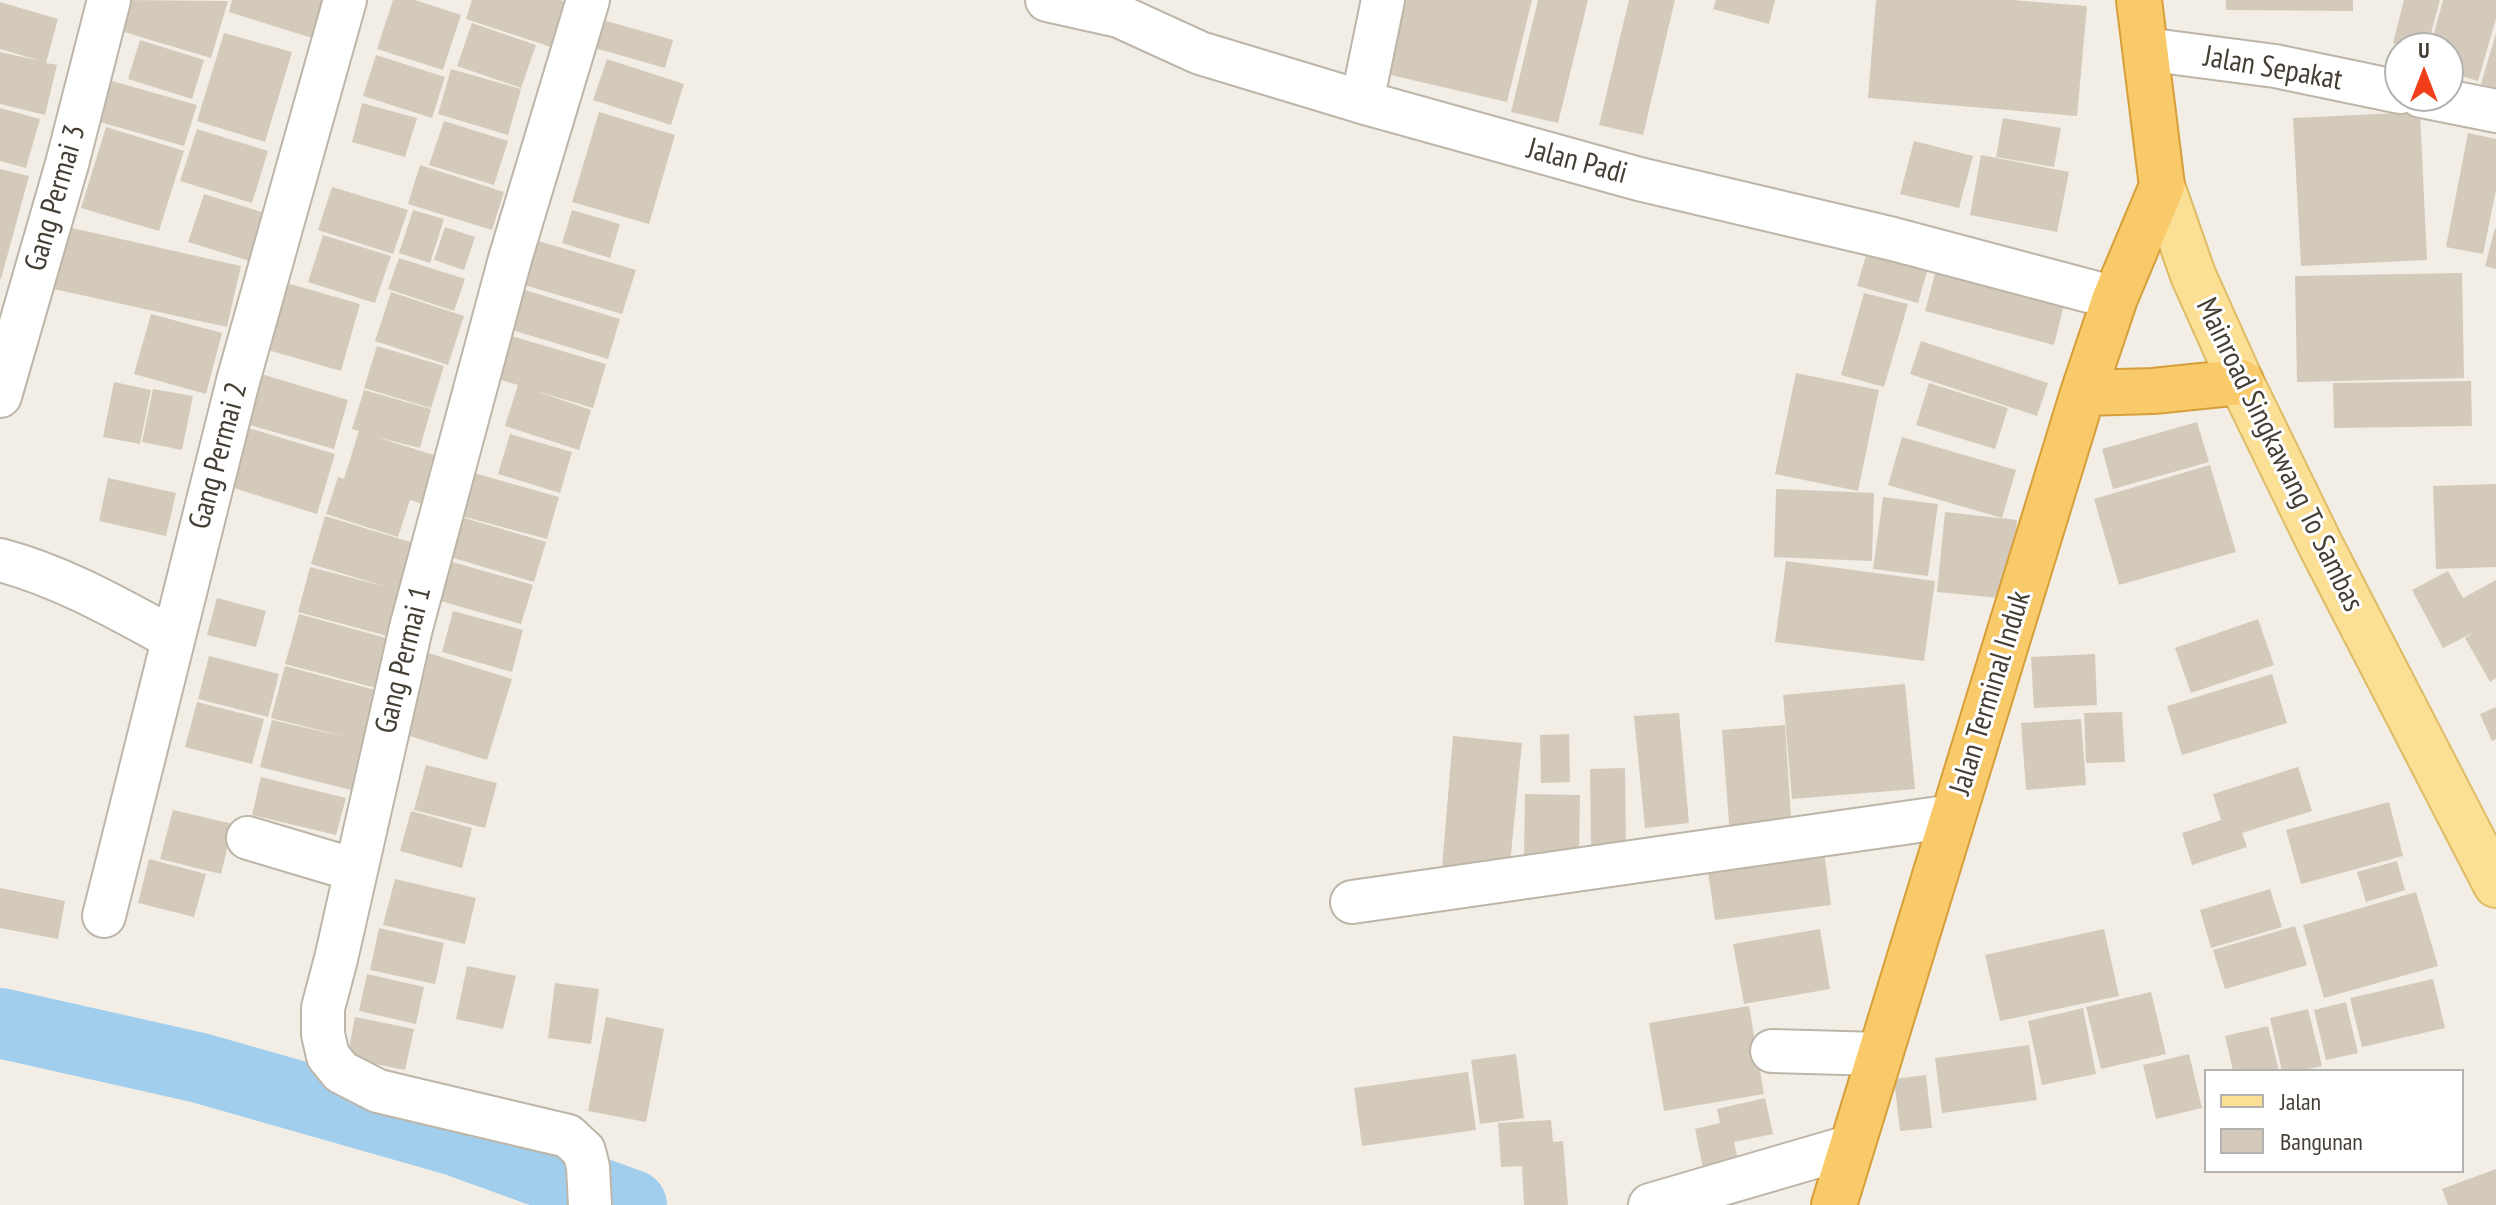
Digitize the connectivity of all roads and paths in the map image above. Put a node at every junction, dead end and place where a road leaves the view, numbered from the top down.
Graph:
1 (109, 0) edge
2 (345, 0) edge
3 (588, 0) edge
4 (1047, 0) edge
5 (1383, 0) edge
6 (2139, 0) edge
7 (1121, 8) edge
8 (2145, 49) junction
9 (2384, 89) edge
10 (1362, 102) junction
11 (2464, 105) edge
12 (2496, 111) edge
13 (2162, 186) junction
14 (2115, 298) junction
15 (2241, 382) junction
16 (2083, 393) junction
17 (0, 396) edge
18 (0, 560) edge
19 (172, 638) junction
20 (1953, 816) junction
21 (248, 838) dead end
22 (355, 870) junction
23 (2496, 885) edge
24 (1352, 902) dead end
25 (104, 916) dead end
26 (1772, 1051) dead end
27 (1880, 1054) junction
28 (1852, 1146) junction
29 (590, 1205) edge
30 (1650, 1205) edge
31 (1834, 1205) edge

1 - 17 street, Gang Permai 3
2 - 19 street, Gang Permai 2
3 - 22 street, Gang Permai 1
4 - 7 street, Jalan Padi
5 - 10 street
6 - 8 highway, Mainroad Singkawang To Sambas
7 - 10 street, Jalan Padi
8 - 9 street, Jalan Sepakat
8 - 13 highway, Mainroad Singkawang To Sambas
10 - 14 street, Jalan Padi
11 - 12 street
13 - 14 highway, Jalan Terminal Induk
13 - 15 main road, Mainroad Singkawang To Sambas
14 - 16 highway, Jalan Terminal Induk
15 - 16 highway
15 - 23 main road, Mainroad Singkawang To Sambas
16 - 20 highway, Jalan Terminal Induk
18 - 19 street
19 - 25 street, Gang Permai 2
20 - 24 street
20 - 27 highway, Jalan Terminal Induk
21 - 22 street
22 - 29 street, Gang Permai 1
26 - 27 street
27 - 28 highway, Jalan Terminal Induk
28 - 30 street
28 - 31 highway, Jalan Terminal Induk

